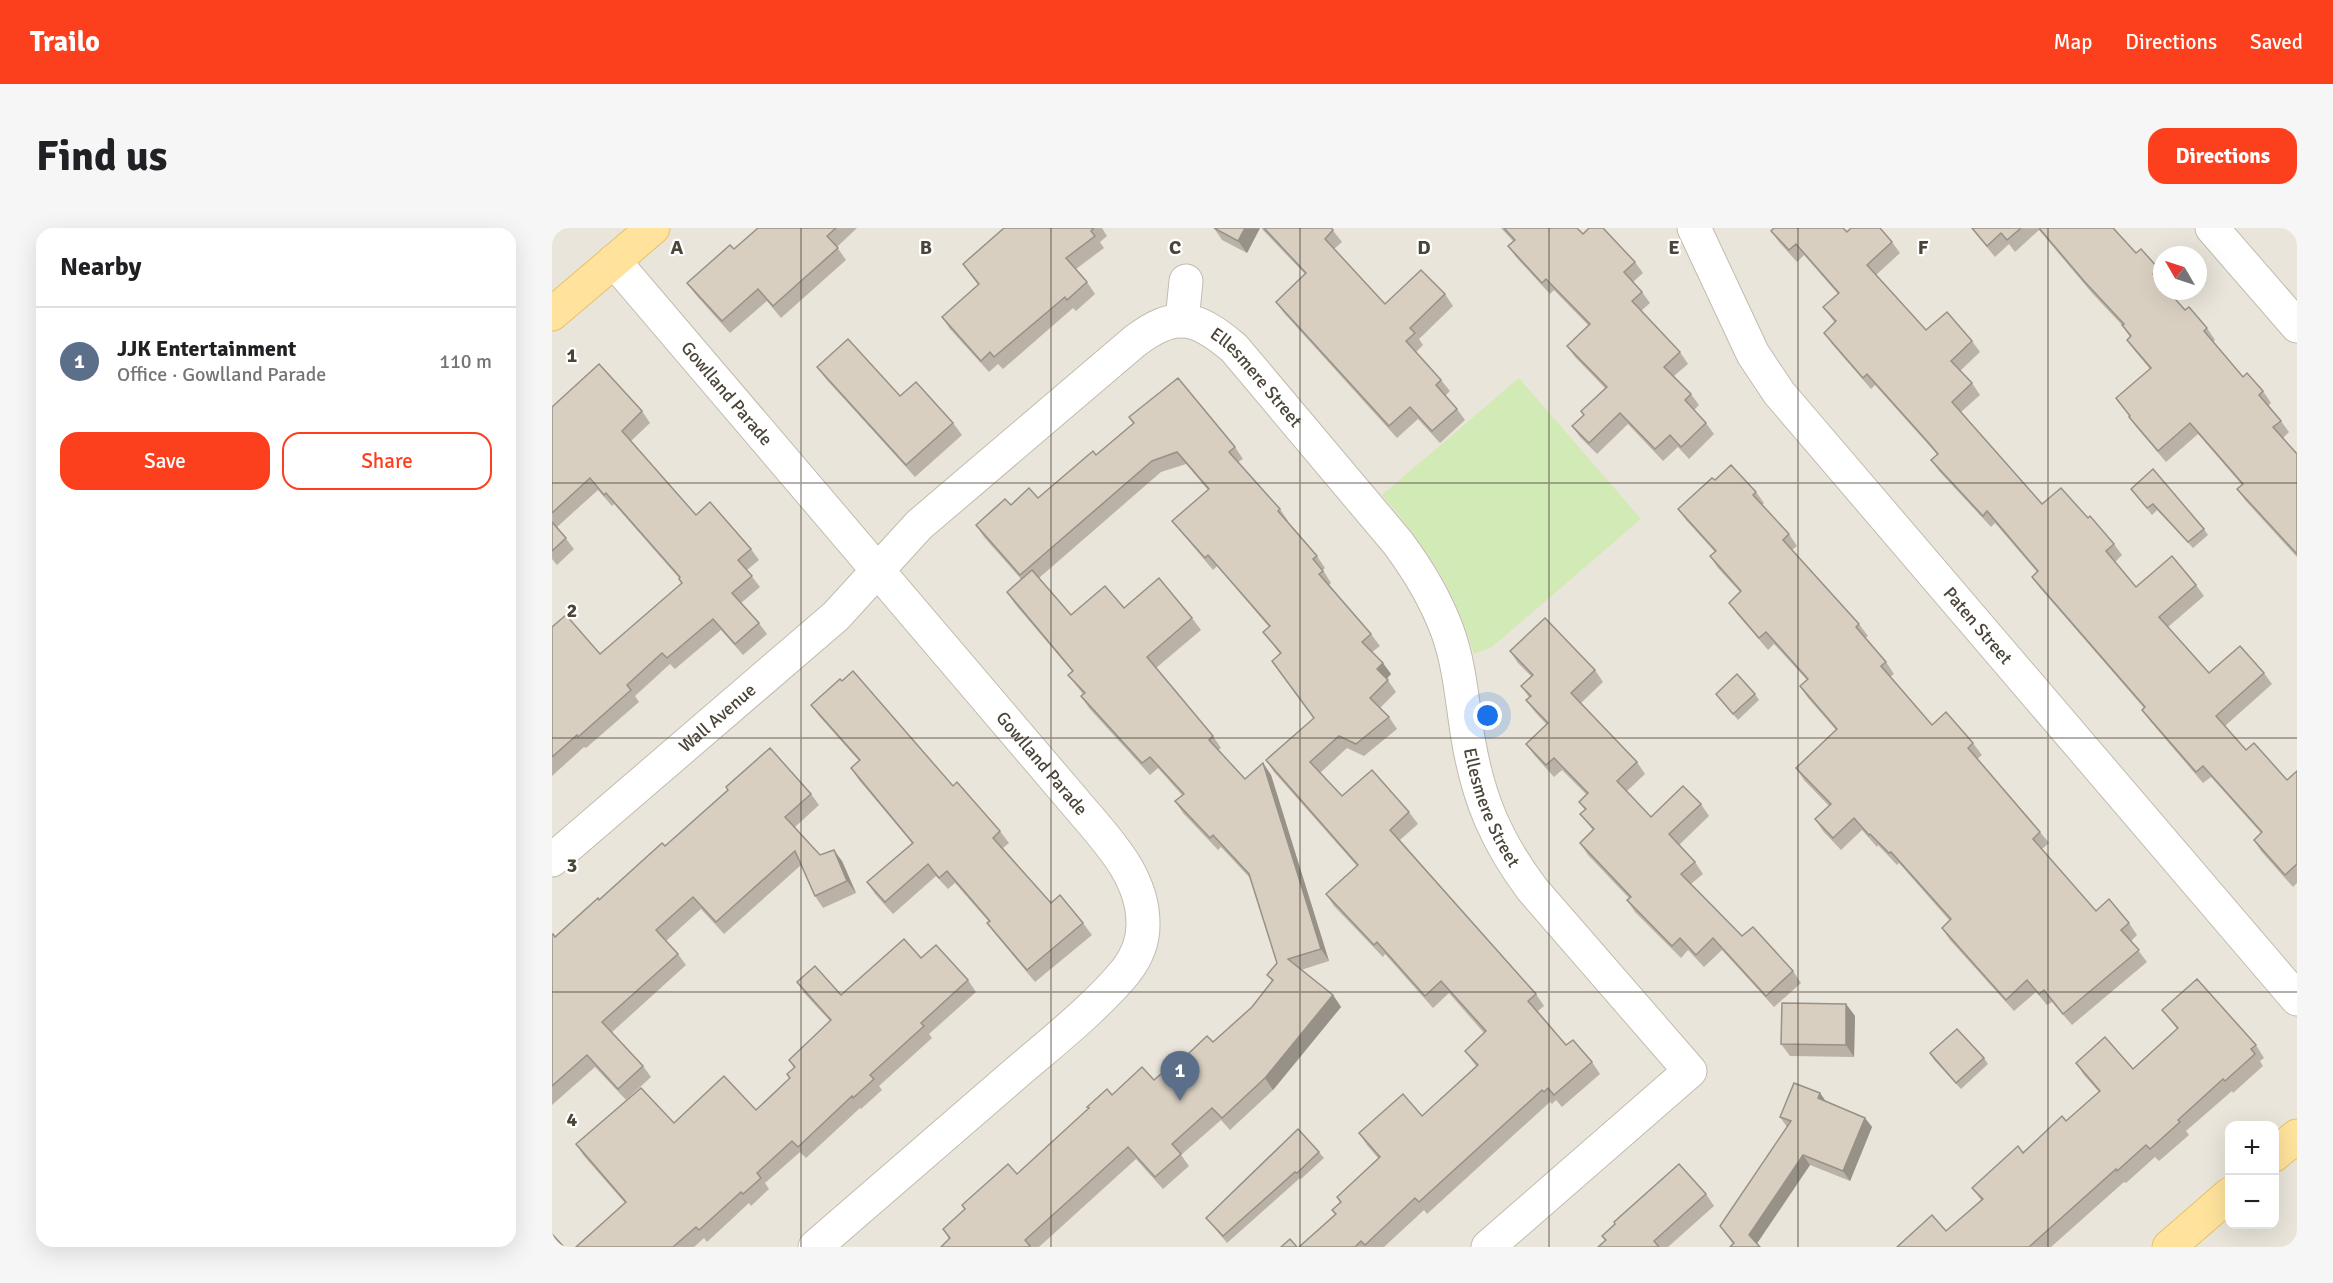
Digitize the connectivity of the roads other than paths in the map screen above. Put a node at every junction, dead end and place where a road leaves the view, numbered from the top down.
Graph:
1 (653, 228) edge
2 (1694, 228) edge
3 (2212, 228) edge
4 (614, 261) junction
5 (1186, 281) dead end
6 (552, 314) edge
7 (1182, 321) junction
8 (2297, 326) edge
9 (877, 570) junction
10 (552, 860) edge
11 (2297, 999) edge
12 (2297, 1136) edge
13 (2279, 1151) edge
14 (2225, 1198) edge
15 (815, 1247) edge
16 (1488, 1247) edge
17 (2169, 1247) edge

1 - 4 main road
2 - 11 street, Paten Street
3 - 8 street
4 - 6 main road
4 - 9 street, Gowlland Parade
5 - 7 street
7 - 9 street
7 - 16 street, Ellesmere Street
9 - 10 street, Wall Avenue
9 - 15 street, Gowlland Parade
12 - 13 main road
14 - 17 main road

